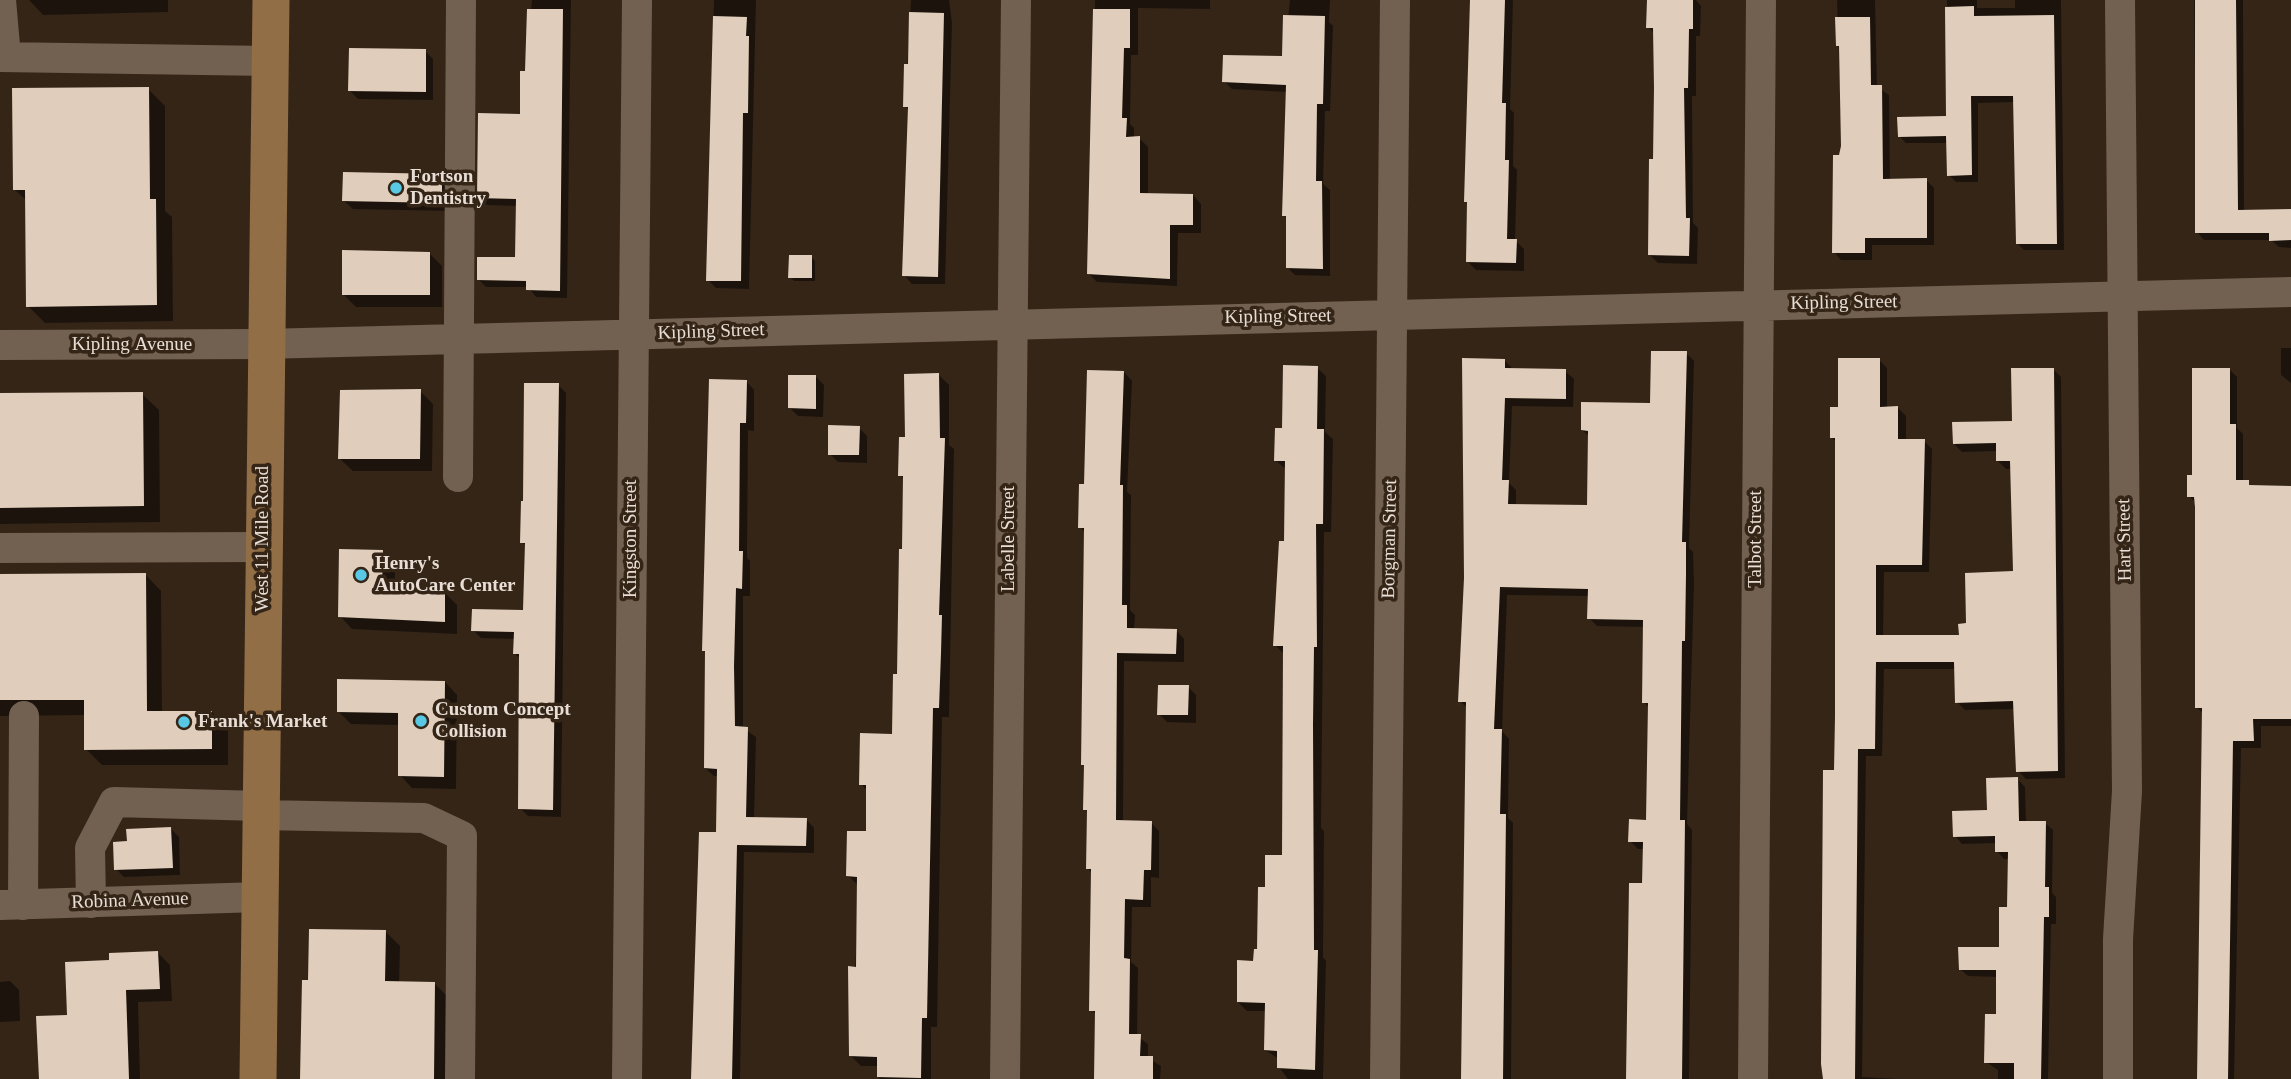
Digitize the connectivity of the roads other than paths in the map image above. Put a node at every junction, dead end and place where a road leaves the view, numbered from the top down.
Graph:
1 (1, 0) edge
2 (271, 0) edge
3 (460, 0) edge
4 (637, 0) edge
5 (1016, 0) edge
6 (1395, 0) edge
7 (1762, 0) edge
8 (2120, 0) edge
9 (3, 57) edge
10 (270, 61) junction
11 (2291, 292) edge
12 (2122, 296) junction
13 (1757, 304) junction
14 (1392, 315) junction
15 (1011, 324) junction
16 (633, 335) junction
17 (458, 339) junction
18 (264, 344) junction
19 (0, 345) edge
20 (457, 477) dead end
21 (263, 547) junction
22 (0, 548) edge
23 (24, 716) dead end
24 (259, 811) junction
25 (260, 897) junction
26 (91, 903) junction
27 (11, 905) edge
28 (258, 1079) edge
29 (460, 1079) edge
30 (627, 1079) edge
31 (1005, 1079) edge
32 (1385, 1079) edge
33 (1753, 1079) edge
34 (2118, 1079) edge

1 - 9 street
2 - 10 main road, West 11 Mile Road
3 - 17 street
4 - 16 street, Kingston Street
5 - 15 street, Labelle Street
6 - 14 street, Borgman Street
7 - 13 street, Talbot Street
8 - 12 street, Hart Street
9 - 10 street
10 - 18 main road, West 11 Mile Road
11 - 12 street, Kipling Street
12 - 13 street, Kipling Street
12 - 34 street, Hart Street
13 - 14 street, Kipling Street
13 - 33 street, Talbot Street
14 - 15 street, Kipling Street
14 - 32 street, Borgman Street
15 - 16 street, Kipling Street
15 - 31 street, Labelle Street
16 - 17 street, Kipling Street
16 - 30 street, Kingston Street
17 - 18 street, Kipling Street
17 - 20 street
18 - 19 street, Kipling Avenue
18 - 21 main road, West 11 Mile Road
21 - 22 street
21 - 24 main road, West 11 Mile Road
23 - 27 street
24 - 25 main road, West 11 Mile Road
24 - 26 street
24 - 29 street
25 - 26 street, Robina Avenue
25 - 28 main road, West 11 Mile Road
26 - 27 street, Robina Avenue

